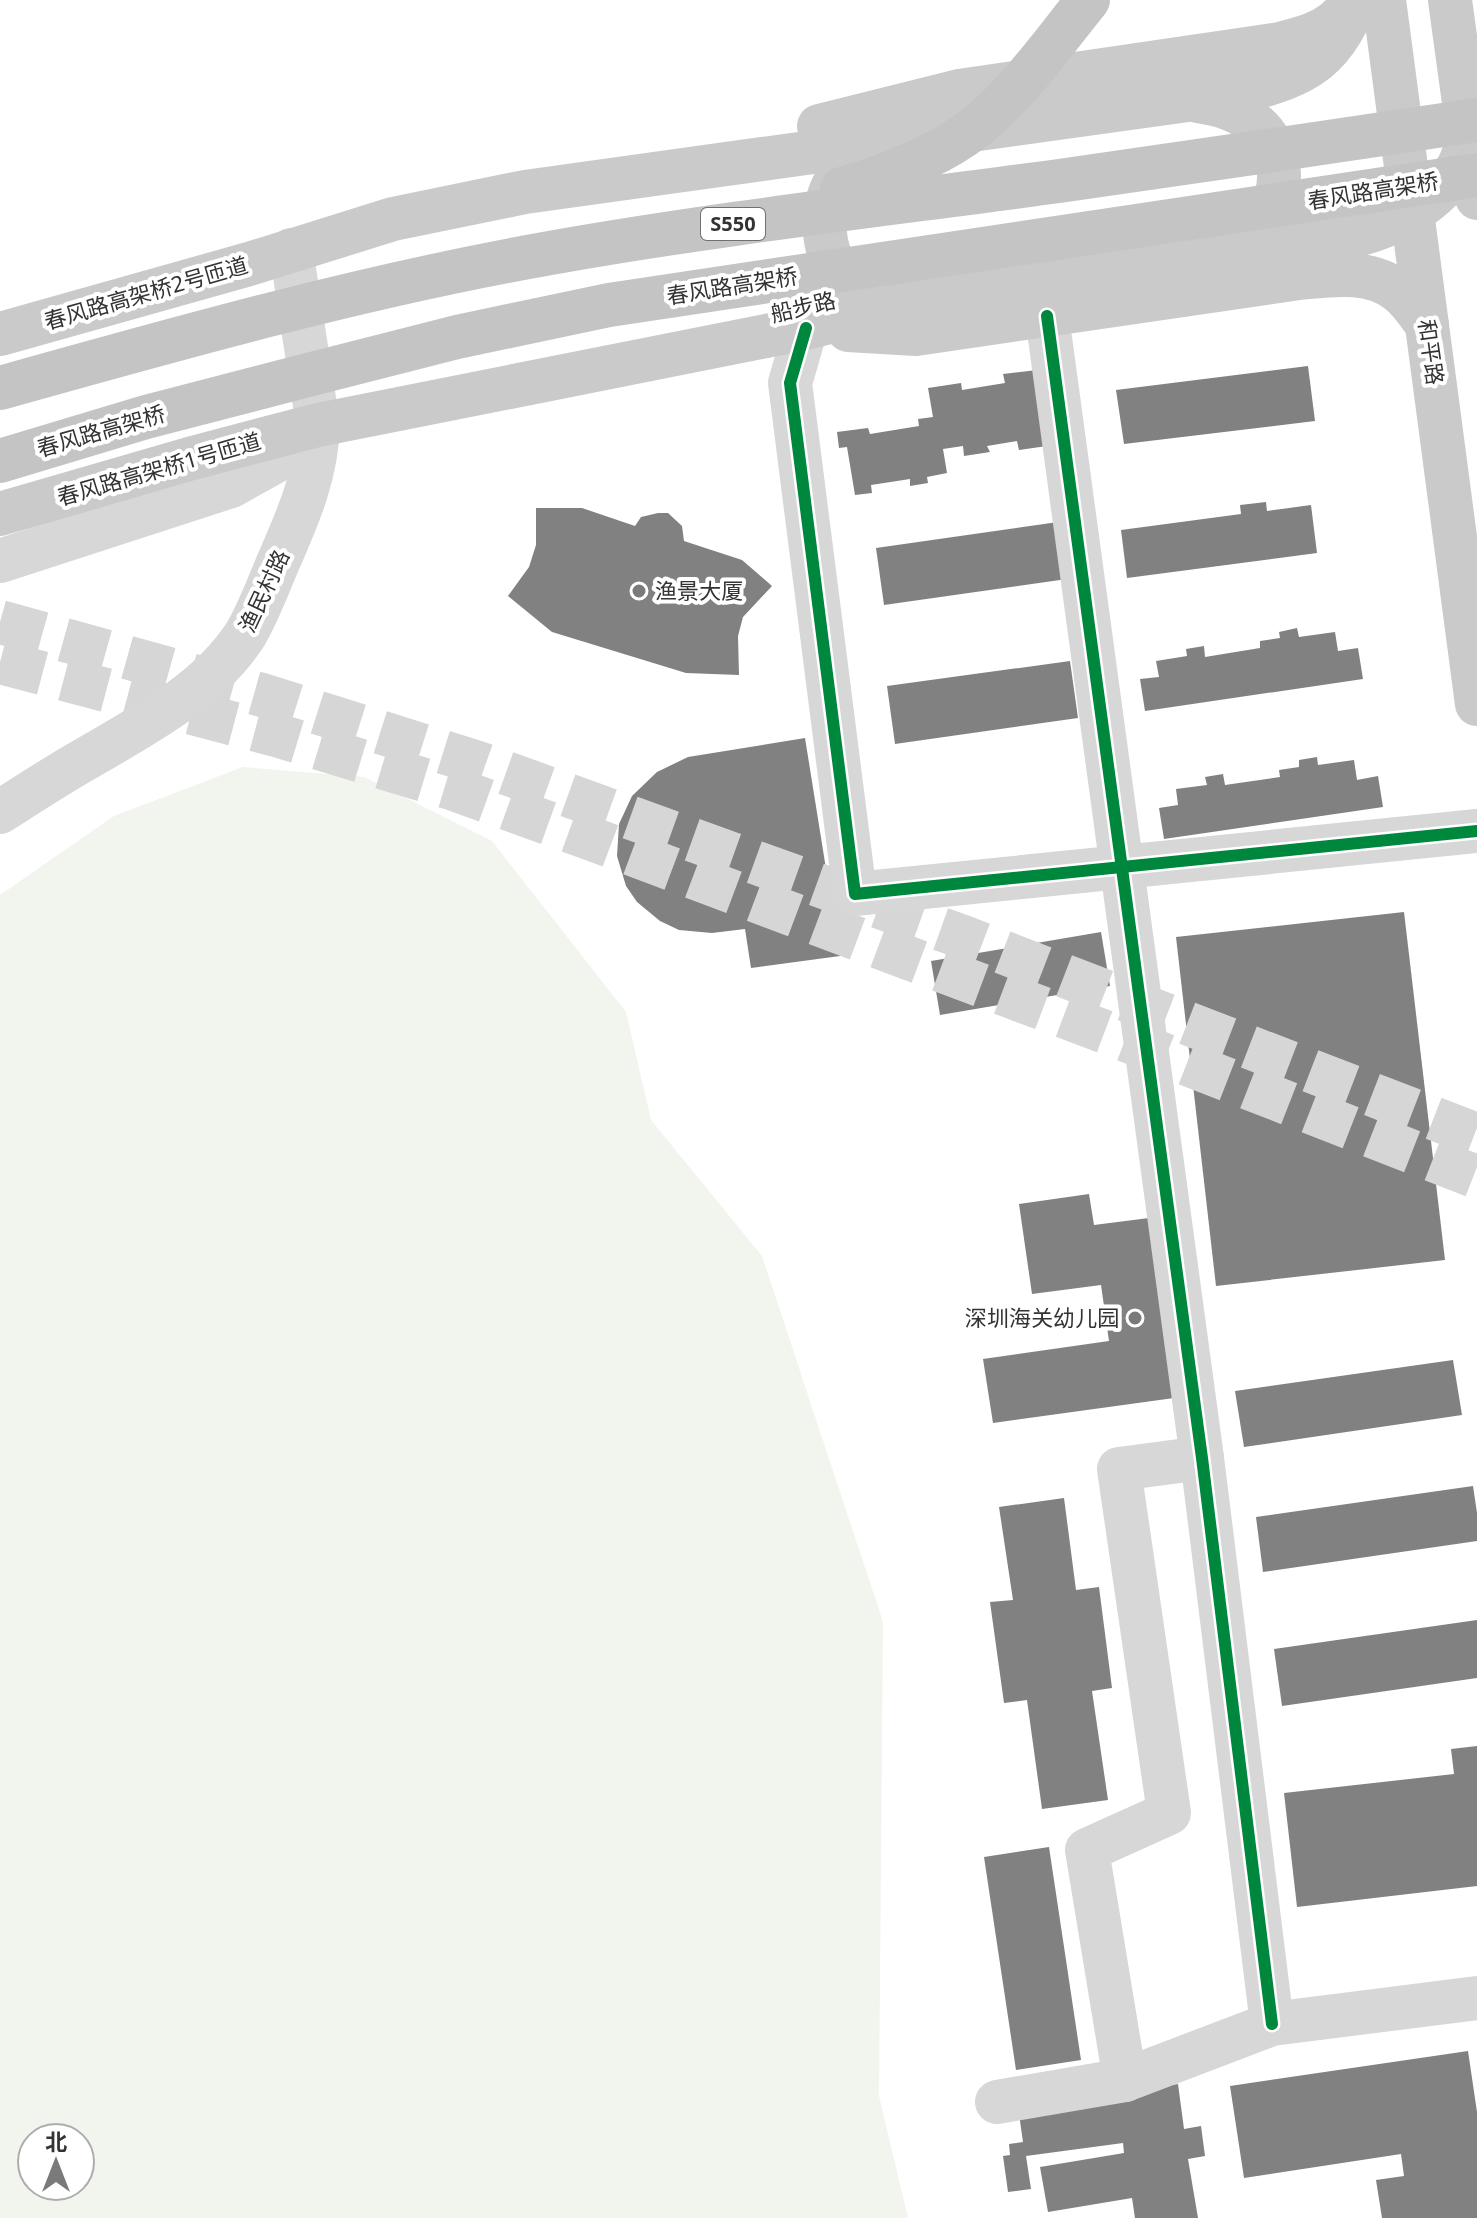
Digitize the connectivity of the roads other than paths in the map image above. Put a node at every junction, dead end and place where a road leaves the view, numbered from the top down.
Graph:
1 (1088, 0) edge
2 (1355, 0) edge
3 (1384, 0) edge
4 (1450, 0) edge
5 (1188, 100) junction
6 (886, 141) junction
7 (1474, 144) edge
8 (602, 181) junction
9 (1477, 198) edge
10 (1412, 213) junction
11 (712, 226) junction
12 (1300, 244) junction
13 (291, 250) junction
14 (1204, 258) junction
15 (907, 302) junction
16 (1047, 316) junction
17 (1427, 325) junction
18 (806, 328) junction
19 (0, 334) edge
20 (0, 388) edge
21 (318, 425) junction
22 (0, 461) edge
23 (0, 514) edge
24 (0, 561) edge
25 (1477, 704) edge
26 (0, 812) edge
27 (1477, 831) edge
28 (1122, 867) junction
29 (1202, 1458) junction
30 (1477, 1998) edge
31 (1272, 2024) junction
32 (1125, 2080) junction
33 (997, 2102) dead end

1 - 11 highway
2 - 5 main road
2 - 8 main road
3 - 10 main road, 和平路
4 - 7 main road
5 - 6 main road
5 - 14 main road
6 - 8 main road
6 - 15 main road
7 - 9 main road
7 - 10 main road, 船步路
7 - 11 highway, S550
7 - 22 highway, 春风路高架桥
8 - 13 main road
10 - 12 main road, 船步路
10 - 17 main road, 和平路
11 - 20 highway, S550
12 - 14 main road, 船步路
12 - 17 main road
13 - 19 main road, 春风路高架桥2号匝道
13 - 21 street, 渔民村路
14 - 15 main road, 船步路
15 - 18 main road, 船步路
16 - 17 main road
16 - 18 main road
16 - 28 street
17 - 25 main road, 和平路
18 - 21 main road, 船步路
18 - 28 street
21 - 23 main road, 春风路高架桥1号匝道
21 - 24 street
21 - 26 street, 渔民村路
27 - 28 street
28 - 29 street
29 - 31 street
29 - 32 street
30 - 31 street
31 - 32 street
32 - 33 street

